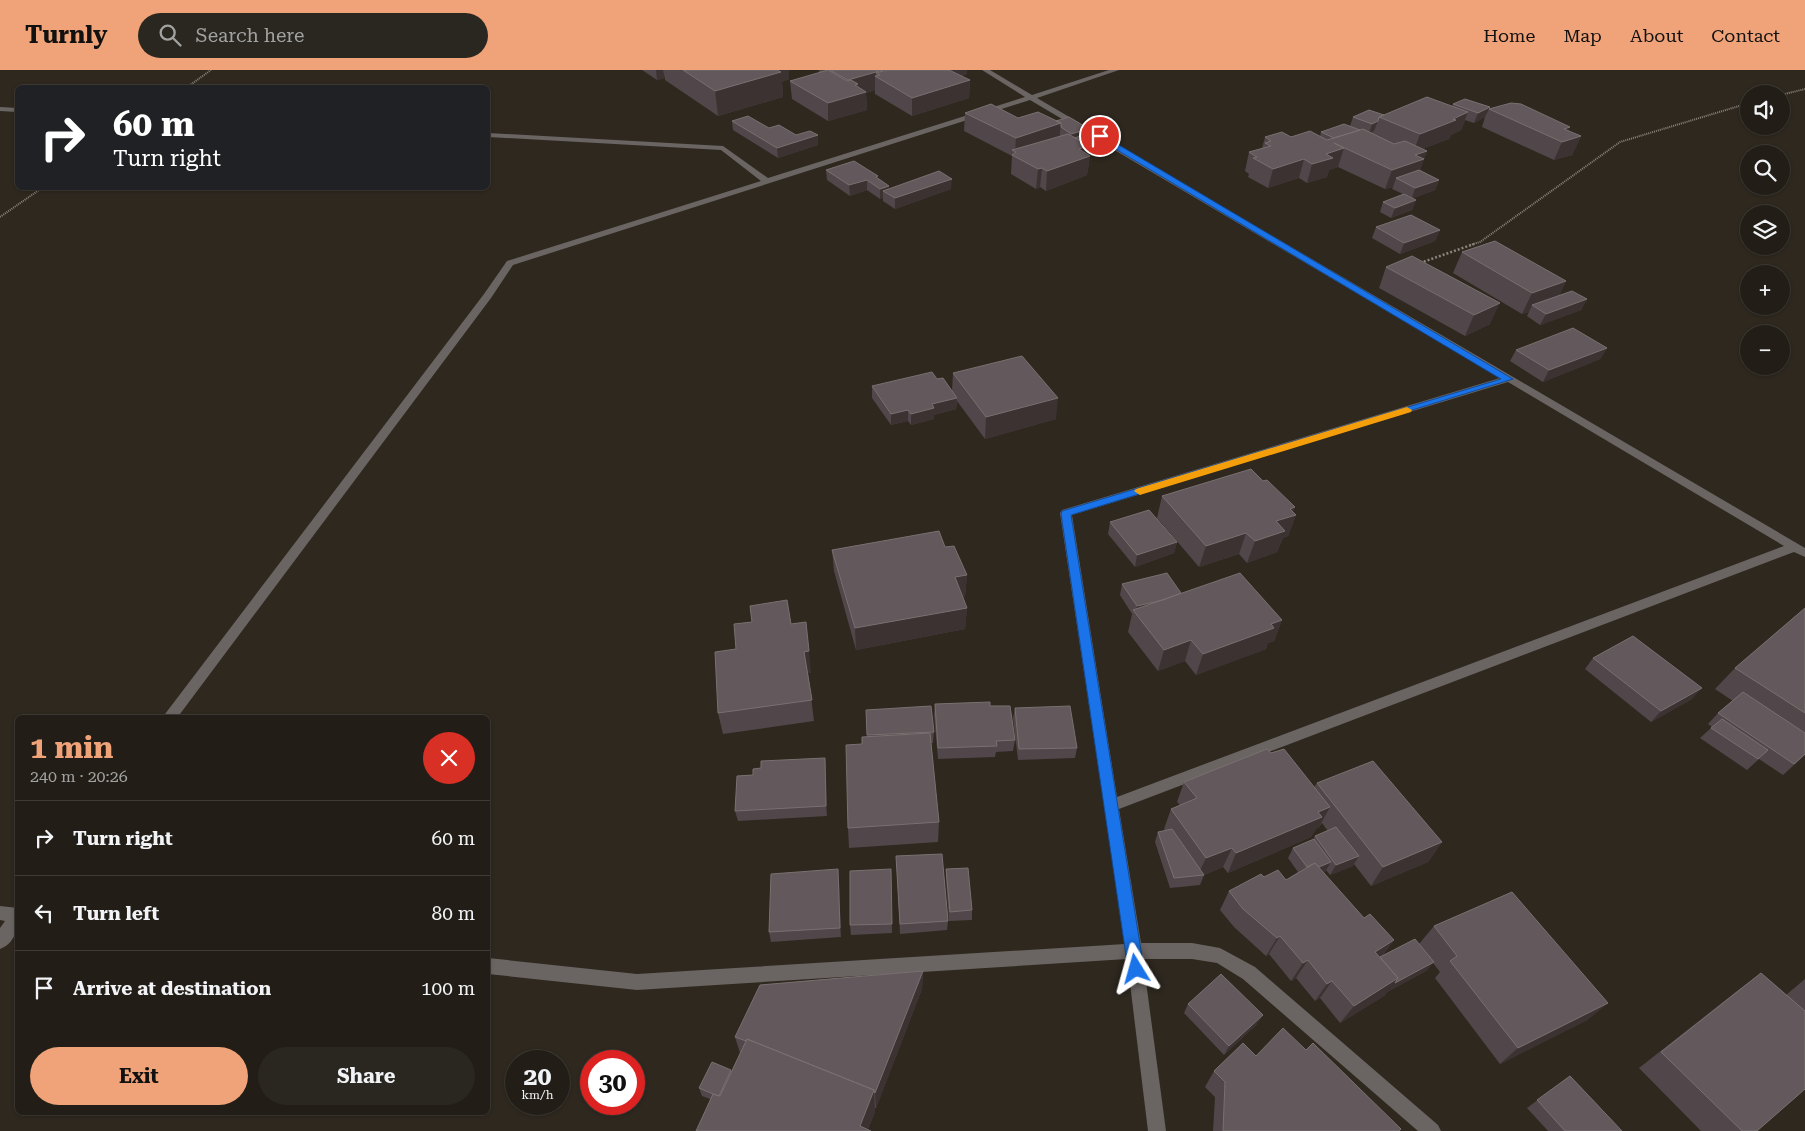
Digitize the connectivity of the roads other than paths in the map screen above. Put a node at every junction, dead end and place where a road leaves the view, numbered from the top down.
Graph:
1 (985, 70) edge
2 (1116, 70) edge
3 (1032, 96) junction
4 (0, 108) edge
5 (15, 110) edge
6 (490, 135) edge
7 (766, 181) junction
8 (1508, 379) junction
9 (1800, 550) edge
10 (170, 715) edge
11 (1112, 805) junction
12 (0, 913) edge
13 (15, 916) edge
14 (15, 920) edge
15 (0, 941) edge
16 (1134, 951) junction
17 (490, 966) edge
18 (1157, 1131) edge
19 (1432, 1131) edge

1 - 3 street
2 - 3 street
3 - 7 street
3 - 8 street
4 - 5 street
6 - 7 street
7 - 10 street
8 - 9 street
8 - 11 street
9 - 11 street
11 - 16 street
12 - 13 street
14 - 15 street
16 - 17 street
16 - 18 street
16 - 19 street

